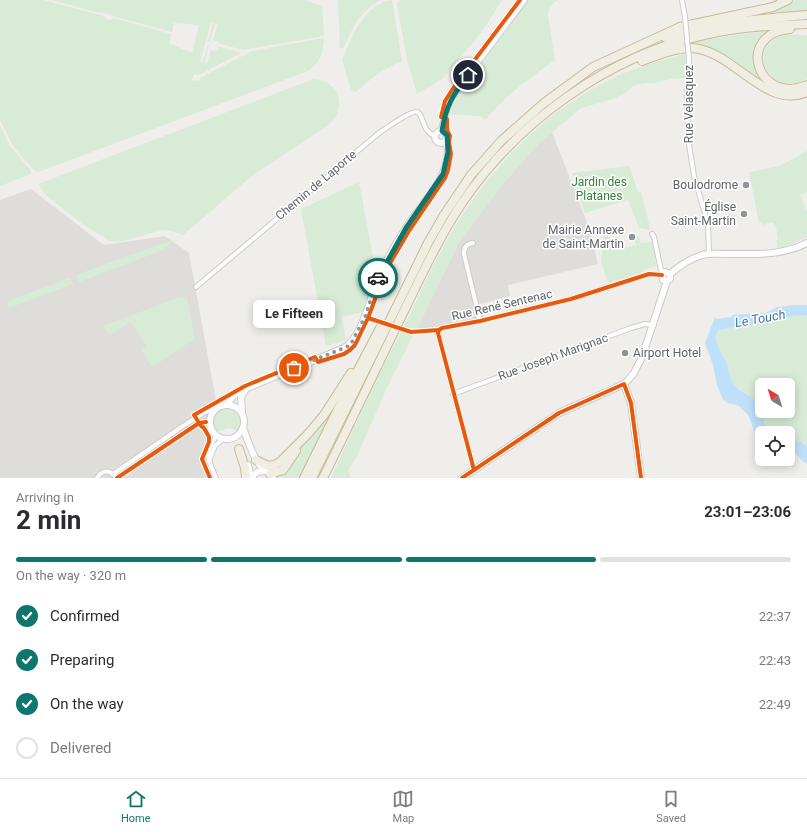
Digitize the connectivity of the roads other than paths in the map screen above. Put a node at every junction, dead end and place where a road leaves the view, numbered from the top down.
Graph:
1 (524, 0) edge
2 (682, 0) edge
3 (788, 0) edge
4 (807, 15) edge
5 (807, 24) edge
6 (807, 28) edge
7 (638, 45) junction
8 (614, 69) junction
9 (807, 85) edge
10 (807, 92) edge
11 (442, 131) junction
12 (435, 136) junction
13 (443, 141) junction
14 (652, 234) dead end
15 (473, 243) dead end
16 (807, 243) edge
17 (709, 254) junction
18 (665, 274) junction
19 (407, 284) junction
20 (196, 288) dead end
21 (480, 321) junction
22 (654, 325) junction
23 (374, 339) junction
24 (624, 384) junction
25 (246, 389) junction
26 (453, 394) junction
27 (227, 405) junction
28 (217, 408) junction
29 (242, 413) junction
30 (210, 423) junction
31 (243, 428) junction
32 (307, 435) junction
33 (216, 436) junction
34 (227, 439) junction
35 (239, 449) junction
36 (256, 460) junction
37 (209, 461) junction
38 (474, 470) junction
39 (113, 474) junction
40 (269, 474) edge
41 (97, 478) edge
42 (116, 478) edge
43 (216, 478) edge
44 (246, 478) edge
45 (251, 478) edge
46 (304, 478) edge
47 (312, 478) edge
48 (322, 478) edge
49 (462, 478) edge
50 (641, 478) edge

1 - 11 street
2 - 17 street, Rue Velasquez, bridge
3 - 7 highway
4 - 7 highway
5 - 8 highway
6 - 9 highway
7 - 19 highway
8 - 10 highway
8 - 48 highway
11 - 12 street
11 - 13 street
12 - 13 street, Chemin de Laporte
12 - 20 street, Chemin de Laporte
13 - 25 street
14 - 18 street
15 - 21 street
16 - 17 street
17 - 18 street
18 - 21 street, Rue René Sentenac
18 - 22 street
19 - 23 highway
19 - 47 highway
21 - 26 street, Rue René Sentenac
22 - 24 street
22 - 26 street, Rue Joseph Marignac
23 - 32 highway
23 - 46 highway
24 - 38 street
24 - 50 street
25 - 27 street
25 - 29 street
26 - 38 street, Rue René Sentenac
27 - 28 street
27 - 29 street
28 - 30 street
28 - 39 street
29 - 31 street
30 - 33 street
30 - 42 street
31 - 34 street
31 - 36 street
32 - 36 highway
32 - 40 highway
33 - 34 street
33 - 37 street
34 - 35 street
34 - 37 street
35 - 44 highway
35 - 45 street
36 - 40 street
37 - 43 street
38 - 49 street
39 - 41 street
39 - 42 street
40 - 45 street

